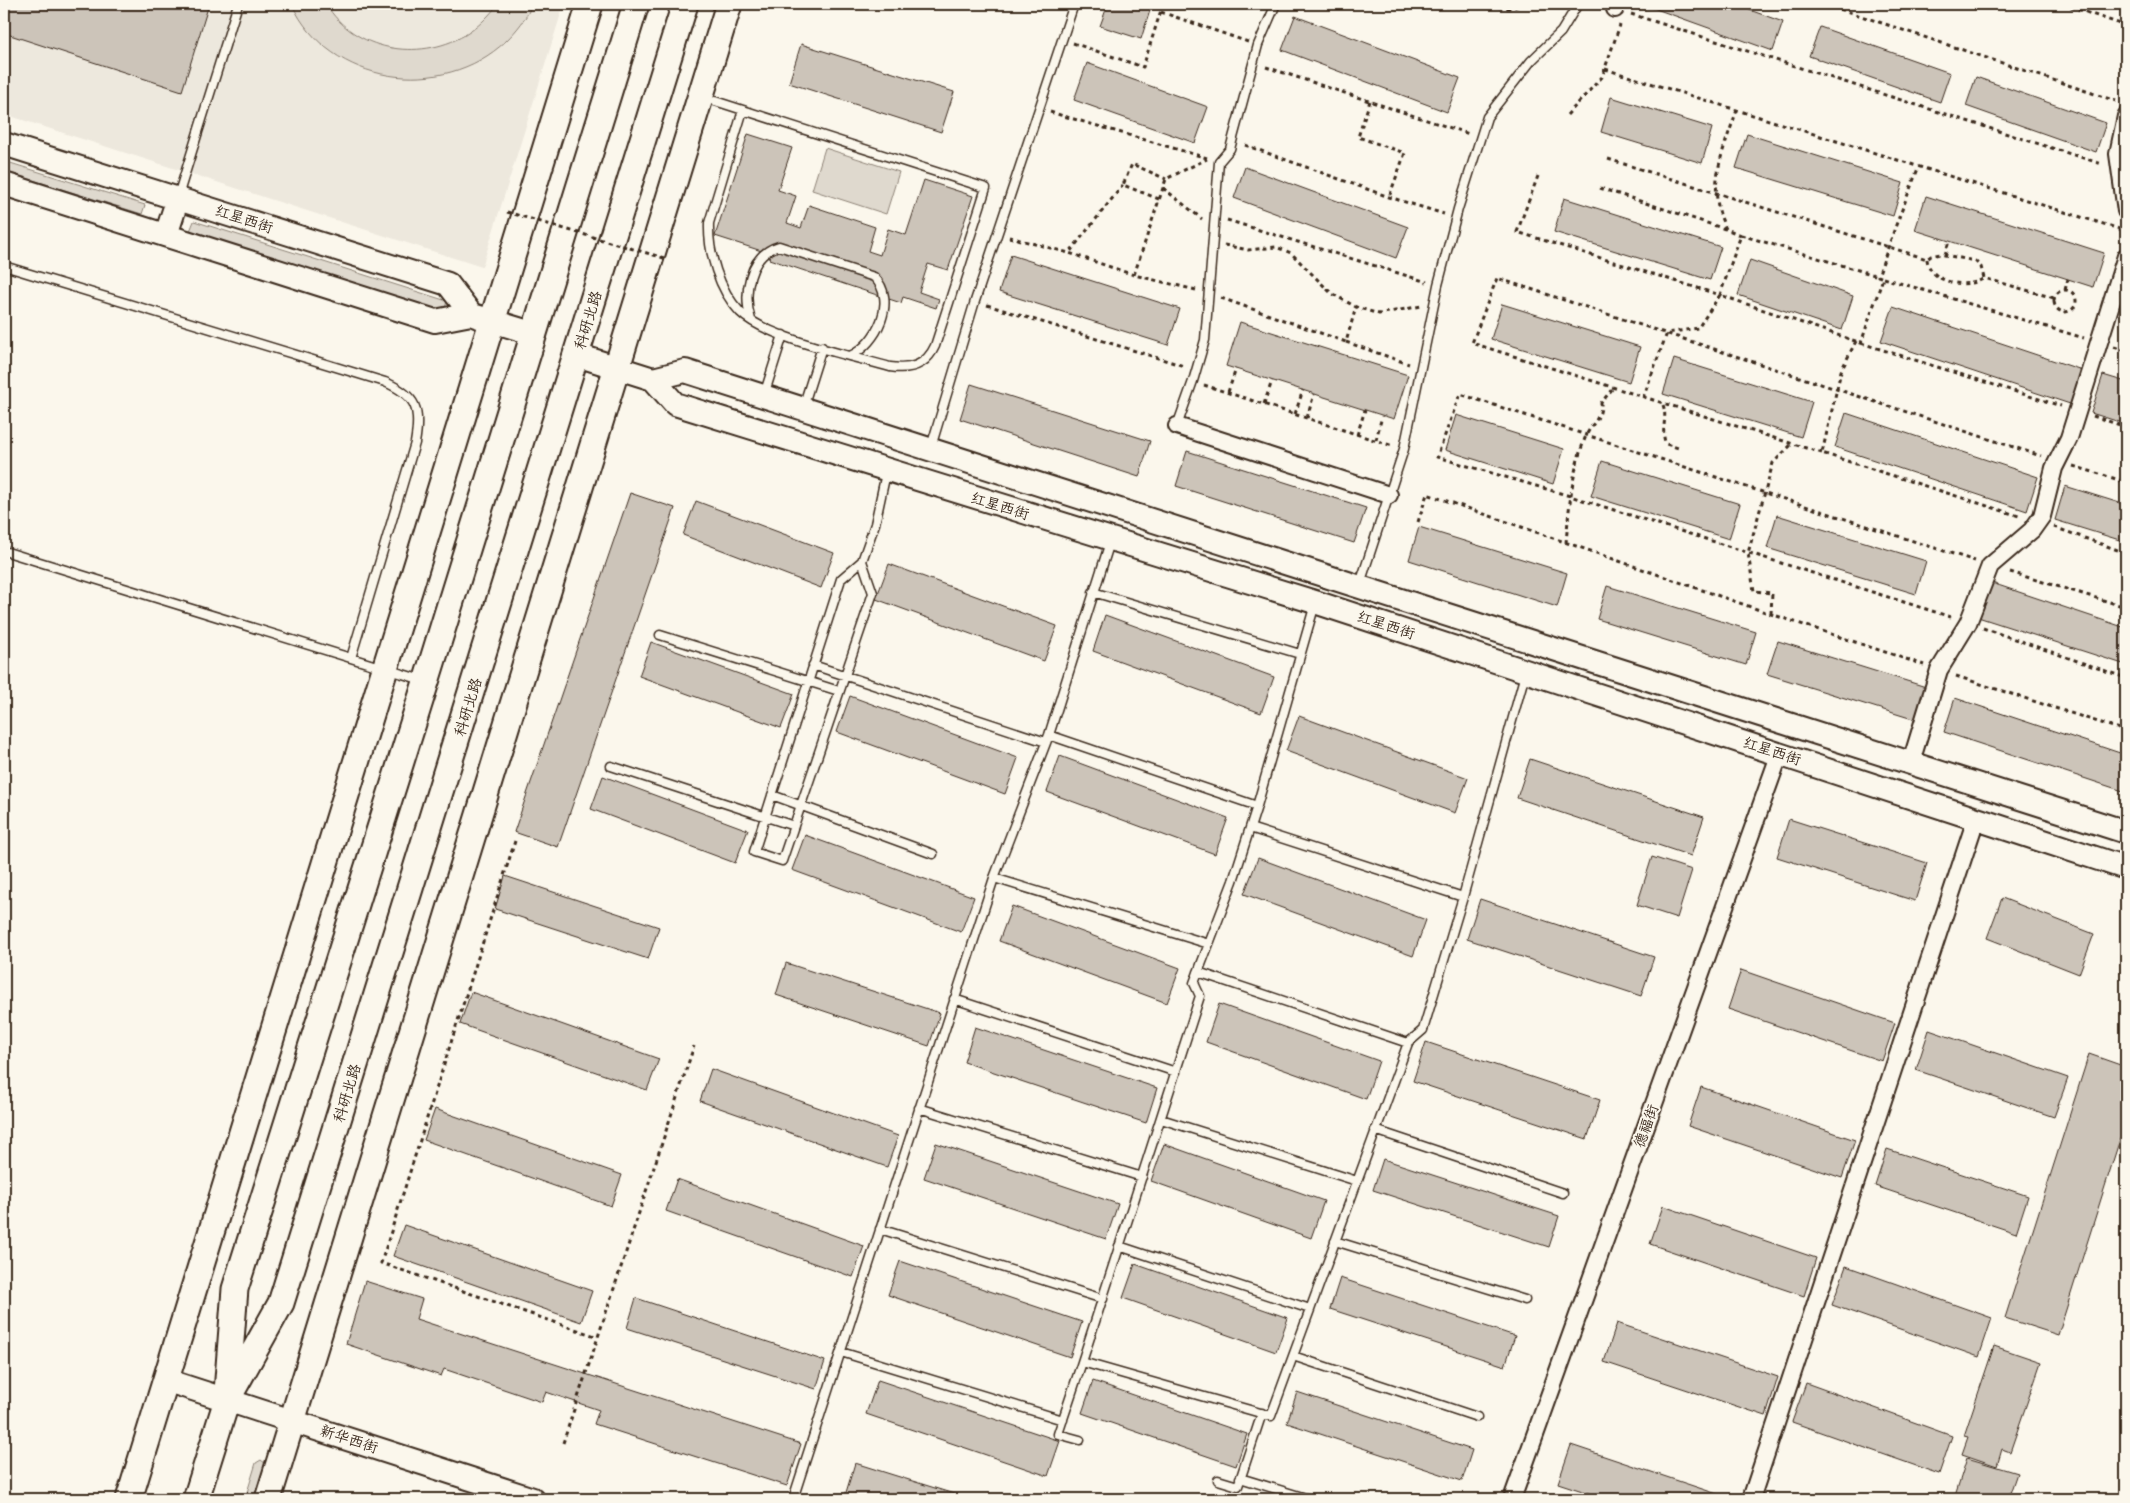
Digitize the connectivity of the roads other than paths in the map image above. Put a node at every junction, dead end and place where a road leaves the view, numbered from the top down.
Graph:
1 (238, 4) edge
2 (590, 4) edge
3 (636, 4) edge
4 (686, 4) edge
5 (729, 4) edge
6 (1074, 4) edge
7 (1276, 4) edge
8 (1578, 4) edge
9 (715, 101) dead end
10 (743, 110) junction
11 (2126, 116) edge
12 (4, 144) edge
13 (4, 184) edge
14 (178, 198) junction
15 (2126, 211) edge
16 (166, 235) junction
17 (2126, 256) edge
18 (4, 266) edge
19 (482, 318) junction
20 (751, 320) junction
21 (534, 334) junction
22 (782, 335) junction
23 (822, 347) junction
24 (578, 355) junction
25 (850, 356) junction
26 (617, 368) junction
27 (653, 379) junction
28 (764, 396) junction
29 (803, 409) junction
30 (1176, 426) joint
31 (896, 439) junction
32 (930, 450) junction
33 (887, 471) junction
34 (1389, 494) junction
35 (1110, 540) junction
36 (4, 551) edge
37 (862, 561) junction
38 (1354, 584) junction
39 (1093, 592) junction
40 (1316, 602) junction
41 (1339, 610) junction
42 (660, 635) dead end
43 (1300, 654) junction
44 (351, 658) junction
45 (813, 665) junction
46 (385, 669) junction
47 (1526, 671) junction
48 (844, 674) junction
49 (426, 682) junction
50 (808, 682) junction
51 (839, 691) junction
52 (1790, 723) junction
53 (1047, 738) junction
54 (1780, 753) junction
55 (1911, 762) junction
56 (611, 766) dead end
57 (772, 795) junction
58 (801, 804) junction
59 (1257, 806) junction
60 (765, 817) junction
61 (1976, 818) junction
62 (794, 826) junction
63 (1250, 828) junction
64 (2126, 832) edge
65 (933, 854) dead end
66 (2126, 868) edge
67 (994, 878) junction
68 (1463, 897) junction
69 (1209, 944) junction
70 (1198, 972) junction
71 (954, 999) junction
72 (1408, 1042) junction
73 (1176, 1072) junction
74 (919, 1108) junction
75 (1160, 1120) junction
76 (1375, 1130) junction
77 (1142, 1177) junction
78 (1357, 1181) junction
79 (1563, 1193) dead end
80 (880, 1229) junction
81 (1335, 1241) junction
82 (1120, 1246) junction
83 (1102, 1299) junction
84 (1524, 1300) dead end
85 (1310, 1308) junction
86 (841, 1352) junction
87 (1292, 1356) junction
88 (1082, 1362) junction
89 (165, 1380) junction
90 (227, 1400) junction
91 (1262, 1413) junction
92 (1478, 1417) dead end
93 (1063, 1420) junction
94 (293, 1421) junction
95 (1080, 1440) dead end
96 (1240, 1478) junction
97 (1218, 1480) dead end
98 (524, 1498) edge
99 (129, 1499) edge
100 (196, 1499) edge
101 (268, 1499) edge
102 (793, 1499) edge
103 (1309, 1499) edge
104 (1512, 1499) edge
105 (1751, 1499) edge

1 - 14 lane
2 - 19 main road
3 - 21 main road, 科研北路
4 - 24 main road, 科研北路
5 - 26 main road
6 - 32 lane
7 - 30 lane
8 - 34 lane
9 - 10 lane
10 - 20 lane
10 - 25 lane
11 - 15 street
12 - 14 main road, 红星西街
13 - 16 main road
14 - 16 main road
14 - 19 main road, 红星西街
16 - 19 main road
17 - 55 street
18 - 44 lane
19 - 21 main road
19 - 46 main road
20 - 22 lane
20 - 25 lane
21 - 49 main road, 科研北路
22 - 23 lane
22 - 28 lane
23 - 25 lane
23 - 29 lane
24 - 26 main road
24 - 90 main road, 科研北路
26 - 27 main road
26 - 94 main road
27 - 28 main road, 红星西街
27 - 33 main road, 红星西街
28 - 29 main road, 红星西街
29 - 31 main road, 红星西街
30 - 34 street
31 - 32 main road, 红星西街
31 - 33 main road
32 - 38 main road, 红星西街
33 - 35 main road, 红星西街
33 - 37 lane
34 - 38 lane
35 - 39 lane
35 - 40 main road, 红星西街
36 - 44 lane
37 - 45 lane
37 - 48 lane
38 - 41 main road
38 - 52 main road, 红星西街
39 - 43 lane
39 - 53 lane
40 - 41 main road, 红星西街
40 - 43 lane
41 - 47 main road, 红星西街
42 - 50 lane
43 - 59 lane
44 - 46 lane
45 - 48 lane
45 - 50 lane
46 - 49 lane
46 - 89 main road
47 - 54 main road, 红星西街
47 - 68 lane
48 - 51 lane
48 - 53 lane
49 - 90 main road, 科研北路
50 - 51 lane
50 - 57 lane
51 - 58 lane
52 - 54 main road
52 - 55 main road, 红星西街
53 - 59 lane
53 - 67 lane
54 - 61 main road, 红星西街
54 - 104 street, 德福街
55 - 64 main road, 红星西街
56 - 60 lane
57 - 58 lane
57 - 60 lane
58 - 62 lane
58 - 65 lane
59 - 63 lane
60 - 62 lane
60 - 62 lane
61 - 66 main road, 红星西街
61 - 105 street
63 - 68 lane
63 - 69 lane
67 - 69 lane
67 - 71 lane
68 - 72 lane
69 - 70 lane
70 - 72 lane
70 - 73 lane
71 - 73 lane
71 - 74 lane
72 - 76 lane
73 - 75 lane
74 - 77 lane
74 - 80 lane
75 - 77 lane
75 - 78 lane
76 - 78 lane
76 - 79 lane
77 - 82 lane
78 - 81 lane
80 - 83 lane
80 - 86 lane
81 - 84 lane
81 - 85 lane
82 - 83 lane
82 - 85 lane
83 - 88 lane
85 - 87 lane
86 - 93 lane
86 - 102 lane
87 - 91 lane
87 - 92 lane
88 - 91 lane
88 - 93 lane
89 - 90 main road, 新华西街
89 - 99 main road
90 - 94 main road, 新华西街
90 - 100 main road, 科研北路
91 - 96 lane
93 - 95 lane
94 - 98 main road, 新华西街
94 - 101 main road
96 - 97 lane
96 - 103 lane

